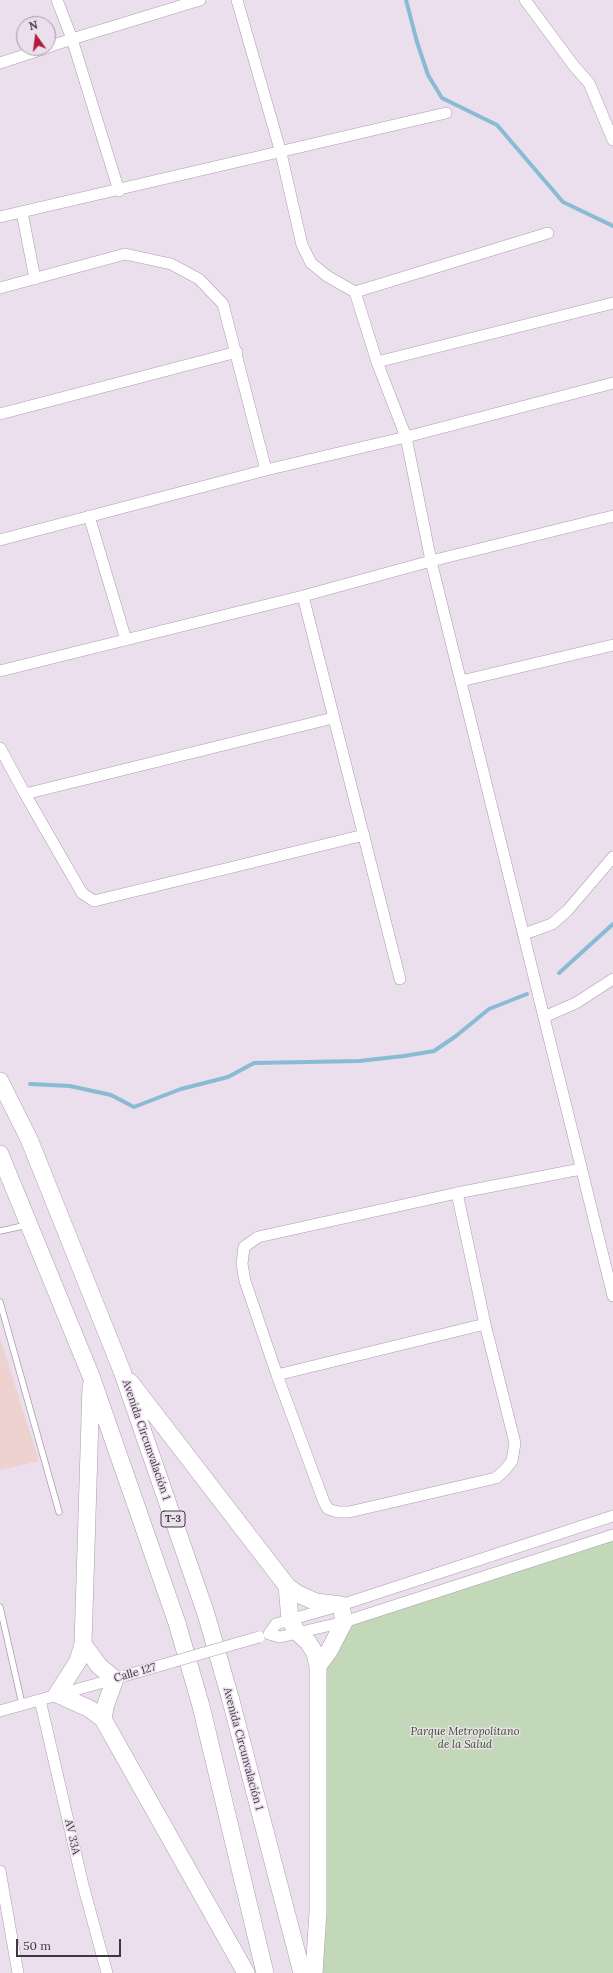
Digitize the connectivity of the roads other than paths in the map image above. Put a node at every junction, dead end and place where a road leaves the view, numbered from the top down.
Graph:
1 (57, 0) edge
2 (200, 0) edge
3 (237, 0) edge
4 (525, 0) edge
5 (72, 40) junction
6 (56, 45) edge
7 (22, 56) edge
8 (0, 63) edge
9 (446, 113) dead end
10 (613, 140) edge
11 (281, 152) junction
12 (119, 191) junction
13 (22, 212) junction
14 (0, 217) edge
15 (548, 233) dead end
16 (35, 279) junction
17 (0, 288) edge
18 (355, 292) junction
19 (613, 303) edge
20 (237, 352) junction
21 (377, 362) junction
22 (613, 383) edge
23 (0, 414) edge
24 (406, 437) junction
25 (266, 470) junction
26 (89, 516) junction
27 (613, 516) edge
28 (0, 540) edge
29 (432, 561) junction
30 (303, 596) junction
31 (126, 640) junction
32 (613, 645) edge
33 (0, 671) edge
34 (461, 681) junction
35 (333, 718) junction
36 (0, 748) edge
37 (25, 794) junction
38 (364, 835) junction
39 (613, 857) edge
40 (524, 934) junction
41 (400, 979) dead end
42 (613, 979) edge
43 (544, 1017) junction
44 (0, 1080) edge
45 (0, 1154) edge
46 (581, 1168) junction
47 (457, 1192) junction
48 (29, 1224) junction
49 (0, 1231) edge
50 (613, 1296) edge
51 (0, 1302) edge
52 (485, 1324) junction
53 (122, 1371) junction
54 (277, 1375) junction
55 (91, 1376) junction
56 (58, 1512) dead end
57 (613, 1516) edge
58 (613, 1535) edge
59 (287, 1586) junction
60 (341, 1605) junction
61 (0, 1607) edge
62 (344, 1622) junction
63 (293, 1626) junction
64 (83, 1644) junction
65 (318, 1666) junction
66 (120, 1677) junction
67 (57, 1694) junction
68 (40, 1700) junction
69 (22, 1704) junction
70 (0, 1711) edge
71 (103, 1719) junction
72 (0, 1871) edge
73 (18, 1973) edge
74 (107, 1973) edge
75 (246, 1973) edge
76 (265, 1973) edge
77 (302, 1973) edge
78 (314, 1973) edge

1 - 5 street
2 - 5 street
3 - 11 street
4 - 10 street
5 - 6 street
5 - 12 street
7 - 8 street
9 - 11 street
11 - 12 street
11 - 18 street
12 - 13 street
13 - 14 street
13 - 16 street
15 - 18 street
16 - 17 street
16 - 20 street
18 - 21 street
19 - 21 street
20 - 23 street
20 - 25 street
21 - 24 street
22 - 24 street
24 - 25 street
24 - 29 street
25 - 26 street
26 - 28 street
26 - 31 street
27 - 29 street
29 - 30 street
29 - 34 street
30 - 31 street
30 - 35 street
31 - 33 street
32 - 34 street
34 - 40 street
35 - 37 street
35 - 38 street
36 - 37 street
37 - 38 street
38 - 41 street
39 - 40 street
40 - 43 street
42 - 43 street
43 - 46 street
44 - 53 main road, Avenida Circunvalación 1 / T-3
45 - 48 main road
46 - 47 street
46 - 50 street
47 - 52 street
47 - 54 street
48 - 49 lane
48 - 55 main road
51 - 56 lane
52 - 54 street
52 - 54 street
53 - 59 main road
53 - 77 main road, Avenida Circunvalación 1 / T-3
55 - 64 main road
55 - 76 main road
57 - 60 street
58 - 62 street
59 - 60 main road
59 - 63 main road
60 - 62 main road
60 - 63 street
61 - 69 lane
62 - 63 street
62 - 65 main road
63 - 65 main road
63 - 66 street, Calle 127, bridge
64 - 66 main road
64 - 67 main road
65 - 78 main road
66 - 67 street, Calle 127
66 - 71 main road
67 - 68 street, Calle 127
67 - 71 main road
68 - 69 street, Calle 127
68 - 74 street, AV 33A
69 - 70 street, Calle 127
71 - 75 main road
72 - 73 street

